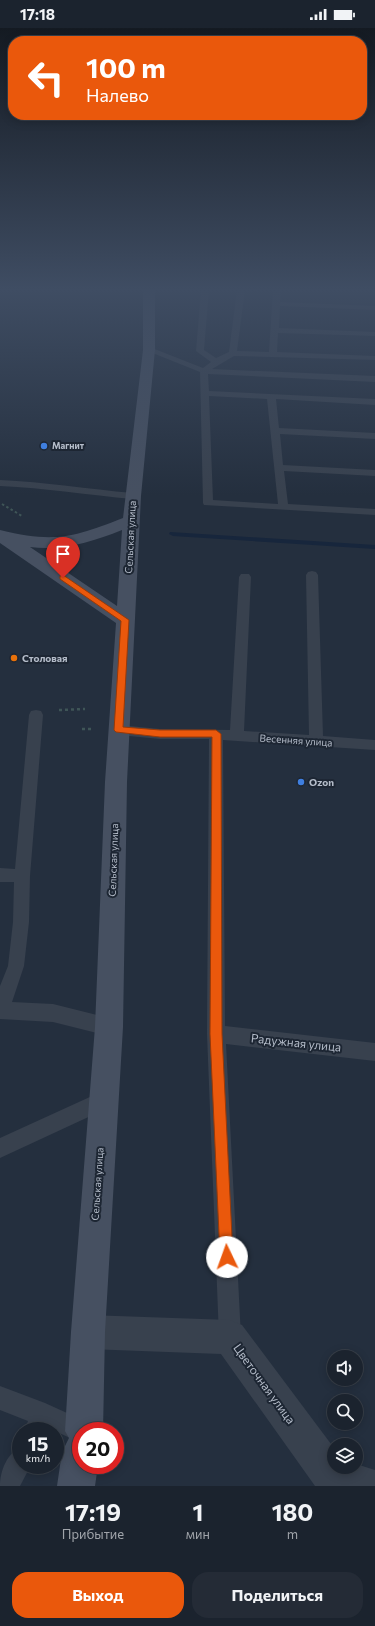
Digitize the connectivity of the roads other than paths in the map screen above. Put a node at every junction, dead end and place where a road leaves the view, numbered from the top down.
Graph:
1 (148, 358) edge
2 (170, 358) edge
3 (210, 358) edge
4 (223, 358) edge
5 (216, 362) junction
6 (204, 371) junction
7 (375, 379) edge
8 (205, 393) junction
9 (271, 396) junction
10 (375, 402) edge
11 (274, 431) junction
12 (375, 436) edge
13 (279, 468) junction
14 (375, 473) edge
15 (0, 483) edge
16 (133, 496) junction
17 (283, 506) junction
18 (375, 512) edge
19 (131, 521) junction
20 (0, 535) edge
21 (312, 575) dead end
22 (245, 577) dead end
23 (125, 620) junction
24 (36, 715) dead end
25 (119, 730) junction
26 (216, 734) junction
27 (238, 735) junction
28 (316, 742) junction
29 (375, 745) edge
30 (0, 875) edge
31 (22, 876) junction
32 (0, 1012) edge
33 (109, 1027) junction
34 (216, 1034) junction
35 (375, 1052) edge
36 (103, 1100) junction
37 (0, 1148) edge
38 (88, 1332) junction
39 (230, 1337) junction
40 (0, 1398) edge
41 (38, 1422) edge
42 (83, 1422) edge
43 (13, 1474) edge
44 (78, 1474) edge
45 (7, 1486) edge
46 (76, 1486) edge
47 (368, 1486) edge

1 - 16 street, Сельская улица
2 - 6 lane
3 - 5 lane
4 - 5 lane
5 - 6 lane
6 - 7 lane
6 - 8 lane
8 - 9 lane
8 - 17 lane
9 - 10 lane
9 - 11 lane
11 - 12 lane
11 - 13 lane
13 - 14 lane
13 - 17 lane
15 - 16 lane
16 - 19 street, Сельская улица
17 - 18 lane
19 - 20 street
19 - 23 street, Сельская улица
20 - 23 street
21 - 28 lane
22 - 27 lane
23 - 25 street, Сельская улица
24 - 31 lane
25 - 26 lane, Весенняя улица
25 - 33 street, Сельская улица
26 - 27 lane, Весенняя улица
26 - 34 lane
27 - 28 lane, Весенняя улица
28 - 29 lane, Весенняя улица
30 - 31 lane
31 - 32 lane
32 - 33 lane
33 - 36 street, Сельская улица
34 - 35 lane, Радужная улица
34 - 39 lane
36 - 37 lane
36 - 38 street, Сельская улица
38 - 39 street, Цветочная улица
38 - 42 street, Сельская улица
39 - 47 street, Цветочная улица
40 - 41 lane
43 - 45 lane
44 - 46 street

